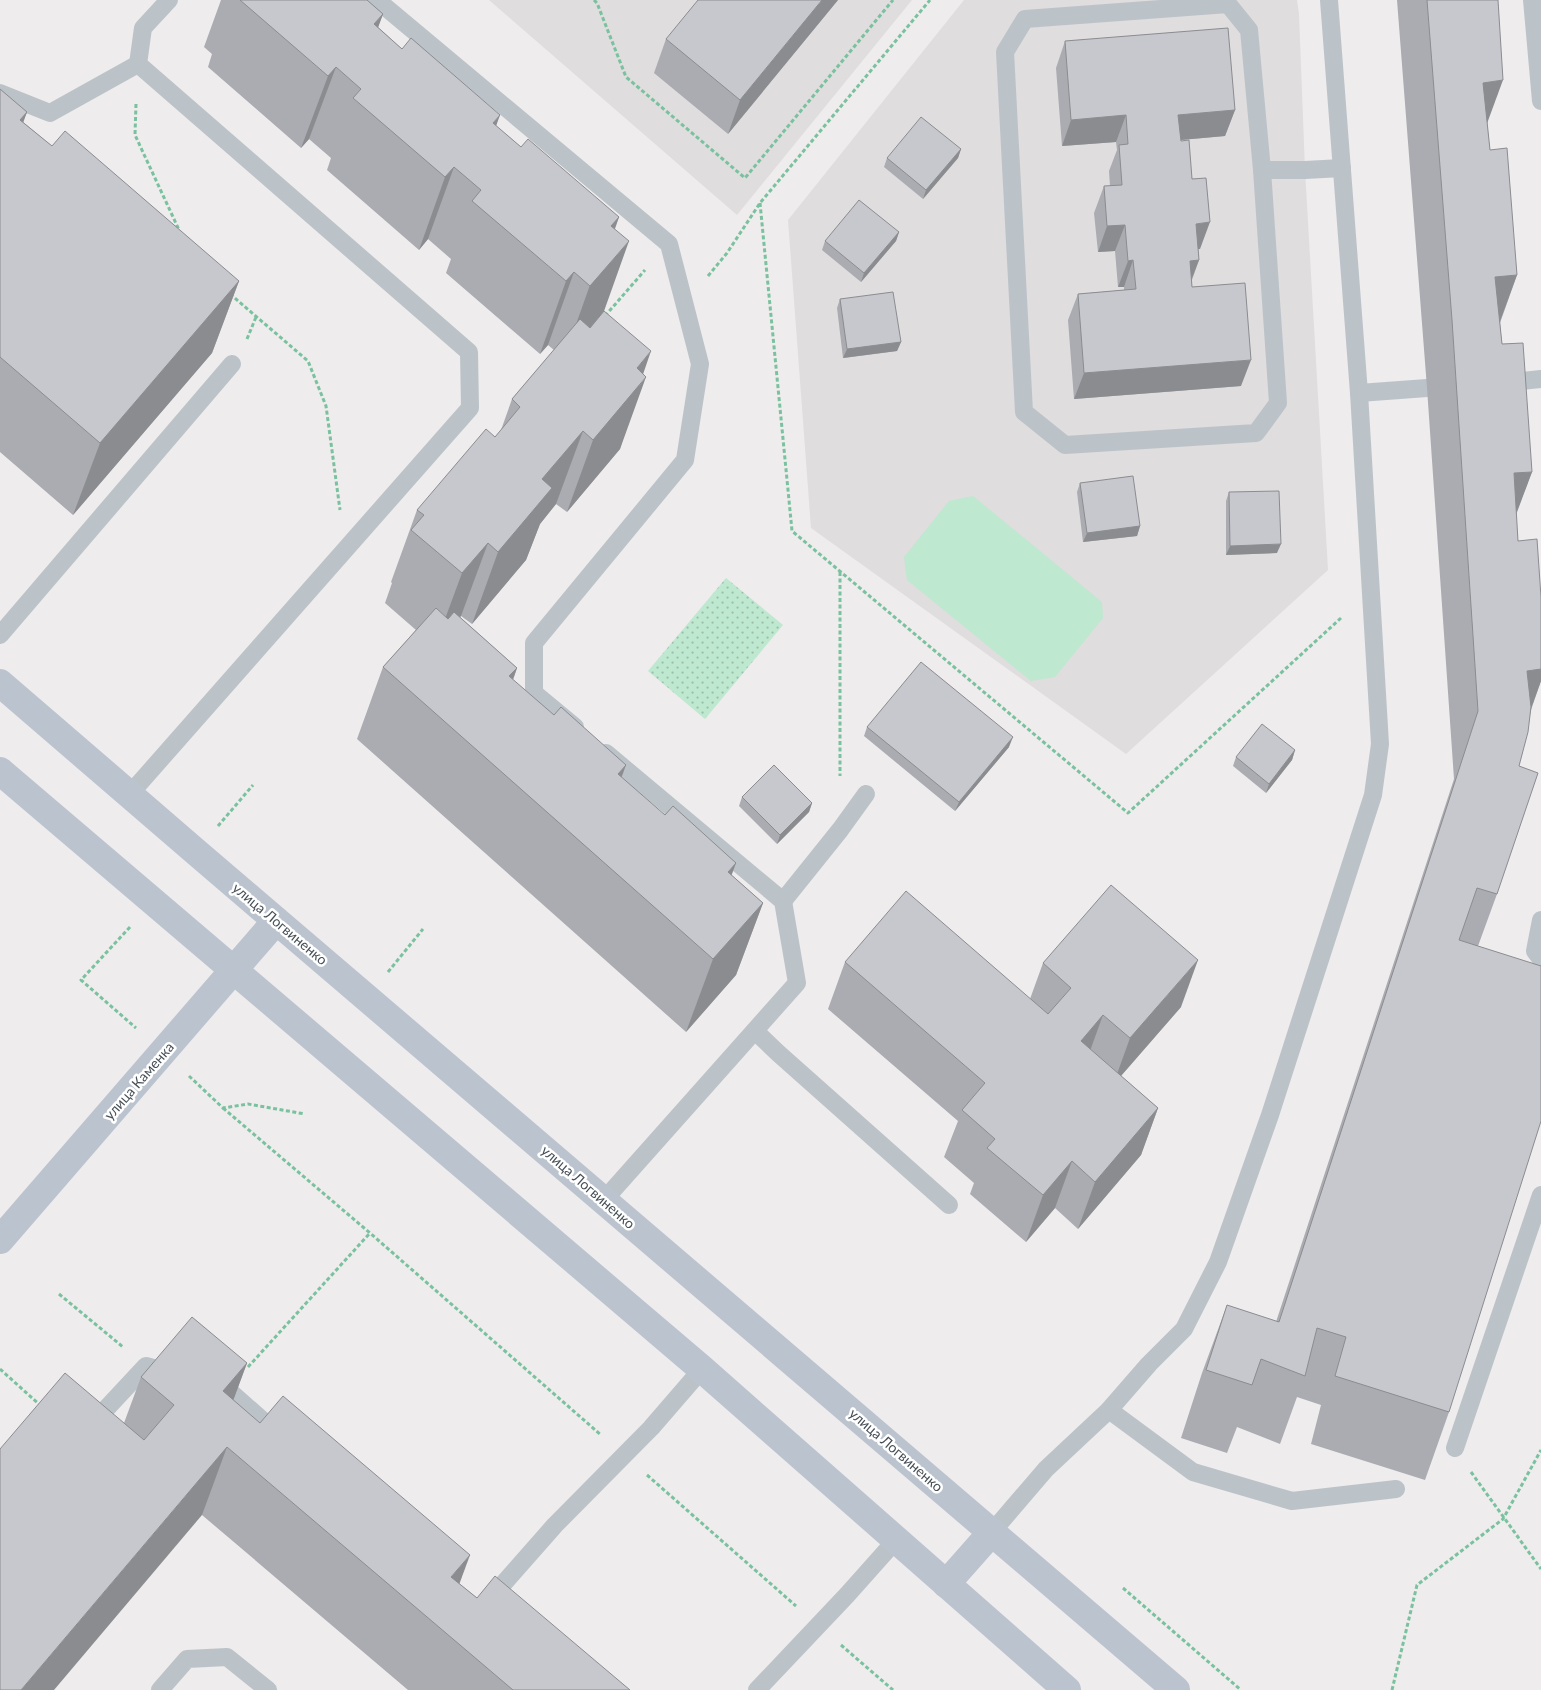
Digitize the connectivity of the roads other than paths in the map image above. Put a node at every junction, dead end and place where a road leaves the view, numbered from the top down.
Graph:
1 (169, 0) edge
2 (376, 0) edge
3 (1329, 0) edge
4 (1532, 0) edge
5 (138, 64) junction
6 (0, 93) edge
7 (1541, 100) edge
8 (1342, 168) junction
9 (1262, 170) junction
10 (232, 364) edge
11 (1541, 379) edge
12 (1484, 384) edge
13 (1427, 388) dead end
14 (1359, 393) junction
15 (0, 635) edge
16 (0, 683) edge
17 (0, 771) edge
18 (866, 794) dead end
19 (129, 795) junction
20 (783, 901) junction
21 (1541, 920) edge
22 (276, 921) junction
23 (1541, 959) edge
24 (234, 970) junction
25 (755, 1031) junction
26 (1541, 1195) edge
27 (604, 1200) junction
28 (949, 1204) dead end
29 (0, 1240) edge
30 (702, 1369) junction
31 (182, 1377) edge
32 (200, 1382) edge
33 (1109, 1410) junction
34 (86, 1430) edge
35 (294, 1448) edge
36 (1455, 1448) edge
37 (1396, 1489) dead end
38 (992, 1532) junction
39 (896, 1540) junction
40 (946, 1584) junction
41 (478, 1611) edge
42 (160, 1690) edge
43 (268, 1690) edge
44 (757, 1690) edge
45 (1067, 1690) edge
46 (1176, 1690) edge

1 - 5 lane
2 - 20 lane
3 - 8 lane
4 - 7 lane
5 - 6 lane
5 - 19 lane
8 - 9 lane
8 - 14 lane
9 - 9 lane
10 - 15 lane
11 - 12 lane
13 - 14 lane
14 - 33 lane
16 - 19 main road, улица Логвиненко
17 - 24 main road
18 - 20 lane
19 - 22 main road, улица Логвиненко
20 - 25 lane
21 - 23 lane
22 - 24 main road, улица Каменка
22 - 27 main road, улица Логвиненко
24 - 29 main road, улица Каменка
24 - 30 main road
25 - 27 lane
25 - 28 lane
26 - 36 lane
27 - 38 main road, улица Логвиненко
30 - 39 main road
30 - 41 lane
31 - 34 lane
32 - 35 lane
33 - 37 lane
33 - 38 lane
38 - 40 main road
38 - 46 main road, улица Логвиненко
39 - 40 main road
39 - 44 lane
40 - 45 main road
42 - 43 lane

